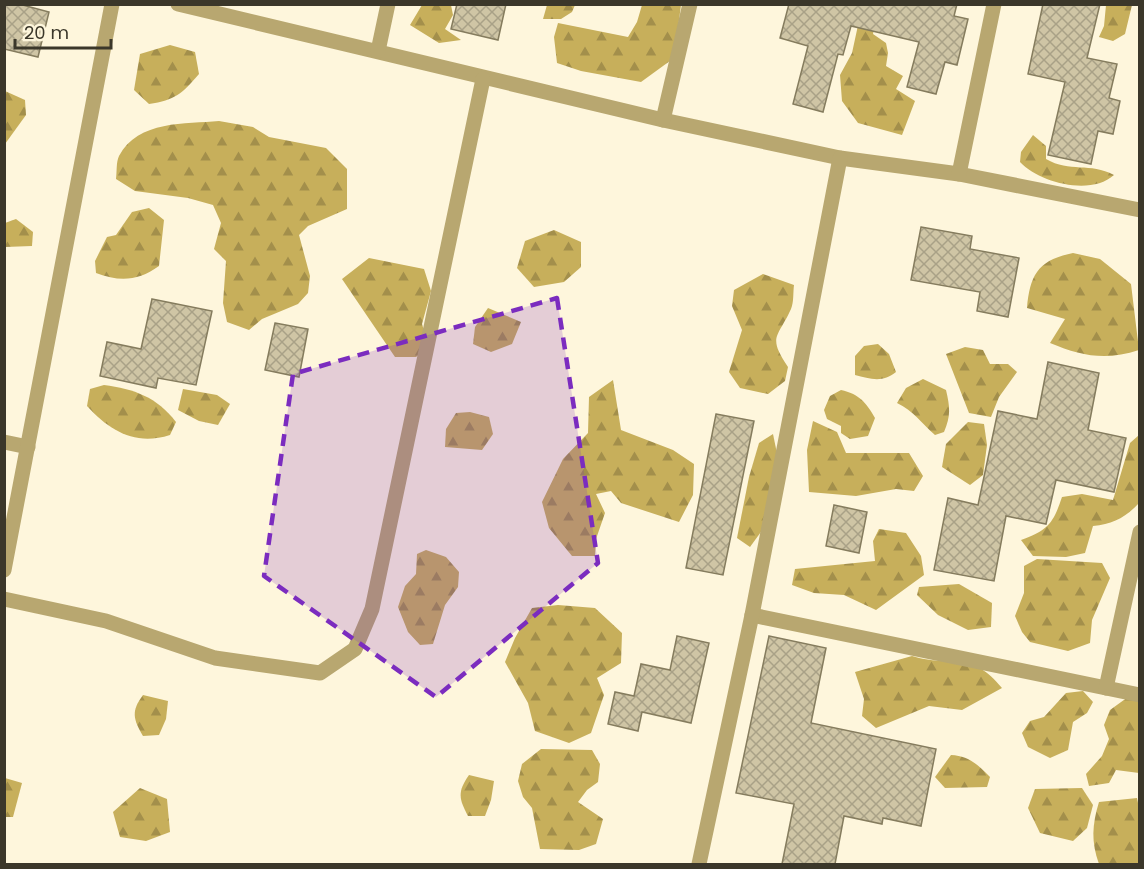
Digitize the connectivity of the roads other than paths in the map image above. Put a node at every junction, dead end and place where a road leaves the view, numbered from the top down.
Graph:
1 (112, 4) edge
2 (178, 4) edge
3 (388, 4) edge
4 (690, 4) edge
5 (994, 4) edge
6 (378, 51) junction
7 (483, 79) junction
8 (663, 120) junction
9 (840, 158) junction
10 (959, 174) junction
11 (1140, 210) edge
12 (4, 442) edge
13 (28, 447) junction
14 (1140, 532) edge
15 (4, 570) edge
16 (4, 599) edge
17 (752, 615) junction
18 (1106, 688) junction
19 (1140, 695) edge
20 (699, 864) edge

1 - 13 street
2 - 6 street
3 - 6 street
4 - 8 street
5 - 10 street
6 - 7 street
7 - 8 street
7 - 16 street
8 - 9 street
9 - 10 street
9 - 17 street
10 - 11 street
12 - 13 street
13 - 15 street
14 - 18 street
17 - 18 street
17 - 20 street
18 - 19 street

